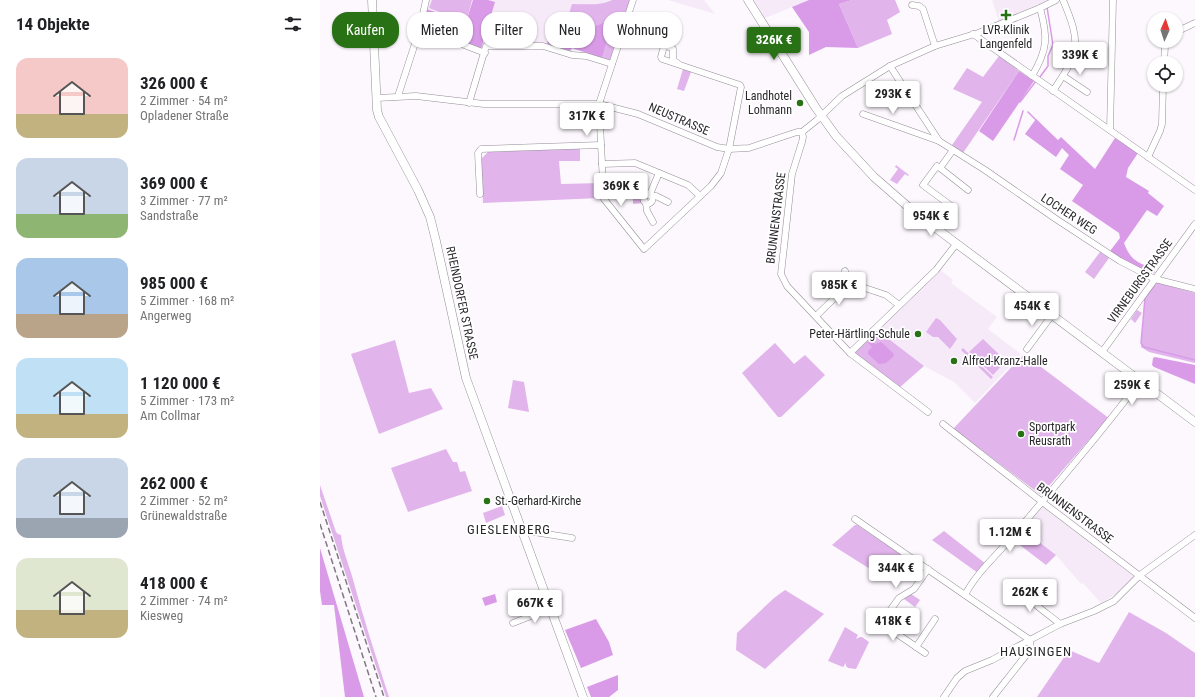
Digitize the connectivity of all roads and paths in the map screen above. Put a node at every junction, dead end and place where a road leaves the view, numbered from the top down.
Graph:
1 (372, 0) edge
2 (426, 0) edge
3 (633, 0) edge
4 (748, 0) edge
5 (1056, 0) edge
6 (1063, 0) edge
7 (1113, 0) edge
8 (912, 6) dead end
9 (1040, 8) junction
10 (423, 12) edge
11 (1195, 23) edge
12 (1183, 29) edge
13 (973, 34) junction
14 (935, 46) junction
15 (414, 48) edge
16 (472, 48) edge
17 (485, 53) junction
18 (612, 64) junction
19 (680, 65) dead end
20 (890, 66) junction
21 (1032, 76) junction
22 (1064, 76) junction
23 (1053, 91) junction
24 (1087, 92) dead end
25 (1163, 92) edge
26 (398, 96) junction
27 (377, 98) junction
28 (469, 103) junction
29 (599, 104) junction
30 (863, 114) dead end
31 (822, 117) junction
32 (1110, 130) junction
33 (802, 132) junction
34 (939, 141) junction
35 (601, 145) junction
36 (729, 149) junction
37 (954, 150) junction
38 (1148, 157) junction
39 (602, 164) junction
40 (940, 168) junction
41 (659, 173) junction
42 (617, 186) dead end
43 (968, 190) dead end
44 (1195, 190) edge
45 (480, 194) dead end
46 (650, 195) junction
47 (700, 196) junction
48 (668, 202) dead end
49 (950, 205) dead end
50 (653, 222) dead end
51 (1195, 224) edge
52 (957, 244) junction
53 (845, 271) dead end
54 (1155, 279) junction
55 (850, 283) junction
56 (1195, 289) edge
57 (899, 305) junction
58 (1052, 315) junction
59 (816, 316) junction
60 (1027, 349) dead end
61 (1102, 352) junction
62 (850, 353) junction
63 (1140, 381) junction
64 (928, 412) dead end
65 (1195, 422) edge
66 (943, 424) dead end
67 (1041, 501) junction
68 (855, 519) dead end
69 (521, 530) junction
70 (1195, 535) edge
71 (572, 538) dead end
72 (928, 569) junction
73 (1140, 576) junction
74 (1020, 584) dead end
75 (965, 594) junction
76 (551, 608) junction
77 (871, 616) dead end
78 (1195, 618) edge
79 (935, 619) dead end
80 (513, 623) dead end
81 (881, 623) junction
82 (1060, 624) junction
83 (1030, 640) junction
84 (916, 647) junction
85 (925, 653) dead end
86 (585, 697) edge
87 (944, 697) edge
88 (993, 697) edge

1 - 27 main road, RHEINDORFER STRASSE
2 - 10 street
3 - 18 street
4 - 31 main road
5 - 9 street, NEUSTRASSE
6 - 22 street
7 - 32 street
8 - 14 street
9 - 13 street, NEUSTRASSE
9 - 21 street
11 - 12 street
13 - 14 street, NEUSTRASSE
13 - 21 street
14 - 20 street, NEUSTRASSE
15 - 26 street
16 - 17 street
17 - 18 street
17 - 28 street
18 - 29 street
19 - 36 street
20 - 31 street, NEUSTRASSE
20 - 34 street, LOCHER WEG
21 - 23 street
22 - 23 street
22 - 24 street
23 - 32 street
25 - 38 street
26 - 27 street, NEUSTRASSE
26 - 28 street, NEUSTRASSE
27 - 69 main road, RHEINDORFER STRASSE
28 - 29 street, NEUSTRASSE
29 - 35 street
29 - 36 street, NEUSTRASSE
30 - 34 street, LOCHER WEG
31 - 33 street, NEUSTRASSE
31 - 52 main road
32 - 38 street
33 - 36 street, NEUSTRASSE
33 - 59 street, BRUNNENSTRASSE
34 - 37 street, LOCHER WEG
35 - 39 street
35 - 45 street
36 - 47 street
37 - 40 street
37 - 54 street, LOCHER WEG
38 - 44 street
39 - 41 street
39 - 47 street
40 - 43 street
40 - 49 street
41 - 46 street
41 - 47 street
42 - 46 street
46 - 48 street
46 - 50 street
51 - 54 street, VIRNEBURGSTRASSE
52 - 57 street
52 - 58 main road
53 - 55 street
54 - 56 street, LOCHER WEG
54 - 61 street, VIRNEBURGSTRASSE
55 - 57 street
55 - 59 street
57 - 62 street
58 - 60 street
58 - 61 main road
59 - 62 street, BRUNNENSTRASSE
61 - 63 main road
62 - 64 street, BRUNNENSTRASSE
63 - 65 main road
63 - 67 street
66 - 67 street, BRUNNENSTRASSE
67 - 73 street, BRUNNENSTRASSE
67 - 75 street
68 - 72 street
69 - 71 street
69 - 76 main road, RHEINDORFER STRASSE
70 - 73 street
72 - 75 street
72 - 81 street
73 - 78 street, BRUNNENSTRASSE
73 - 82 street
74 - 82 street
75 - 83 street
76 - 80 street
76 - 86 main road, RHEINDORFER STRASSE
77 - 81 street
79 - 84 street
81 - 84 street
82 - 83 street
83 - 87 street
83 - 88 street
84 - 85 street

